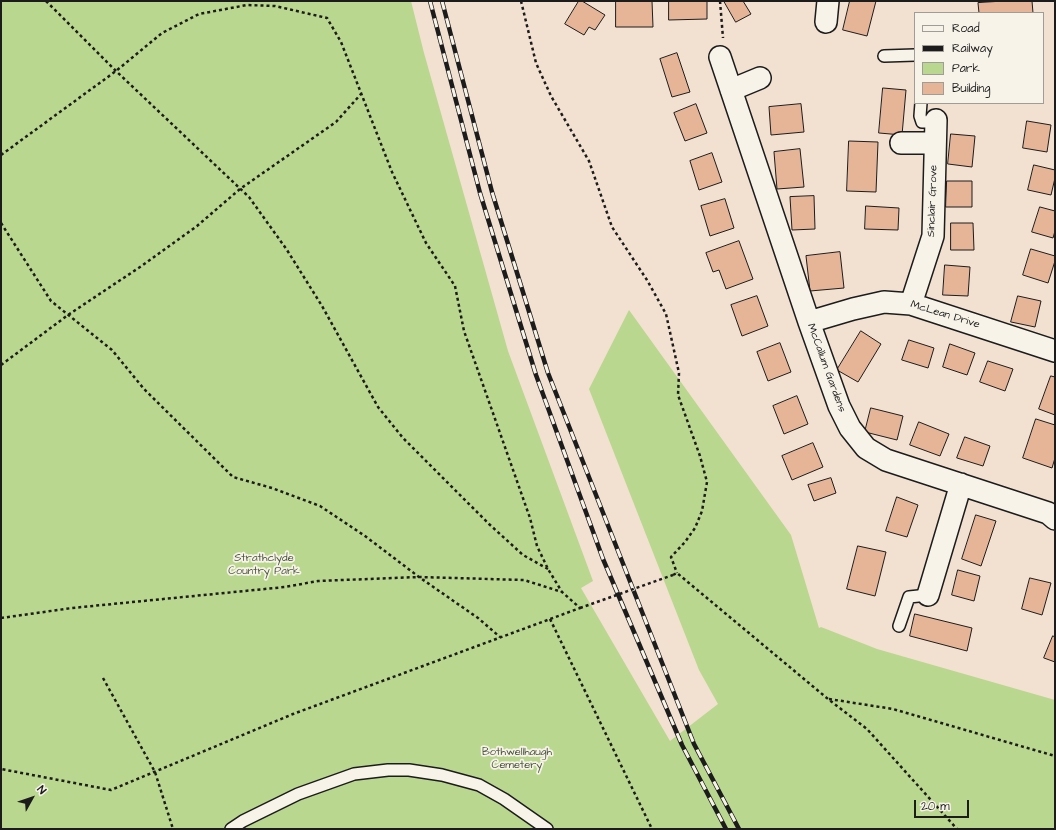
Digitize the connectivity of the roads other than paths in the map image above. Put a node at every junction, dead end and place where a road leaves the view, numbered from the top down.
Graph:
1 (828, 1) edge
2 (826, 22) dead end
3 (914, 55) edge
4 (884, 56) dead end
5 (720, 57) road end
6 (760, 78) dead end
7 (731, 90) junction
8 (921, 104) edge
9 (936, 121) joint
10 (901, 143) dead end
11 (934, 143) junction
12 (911, 304) junction
13 (809, 322) junction
14 (1054, 345) edge
15 (961, 484) junction
16 (1055, 520) edge
17 (928, 594) joint
18 (899, 626) dead end
19 (231, 829) edge
20 (547, 829) edge

1 - 2 street
3 - 4 lane
5 - 7 street, McCallum Gardens
6 - 7 street
7 - 13 street, McCallum Gardens
8 - 9 lane, Sinclair Grove
9 - 11 street, Sinclair Grove
10 - 11 street
11 - 12 street, Sinclair Grove
12 - 13 street, McLean Drive
12 - 14 street, McLean Drive
13 - 15 street, McCallum Gardens
15 - 16 street, McCallum Gardens
15 - 17 street
17 - 18 lane
19 - 20 lane

